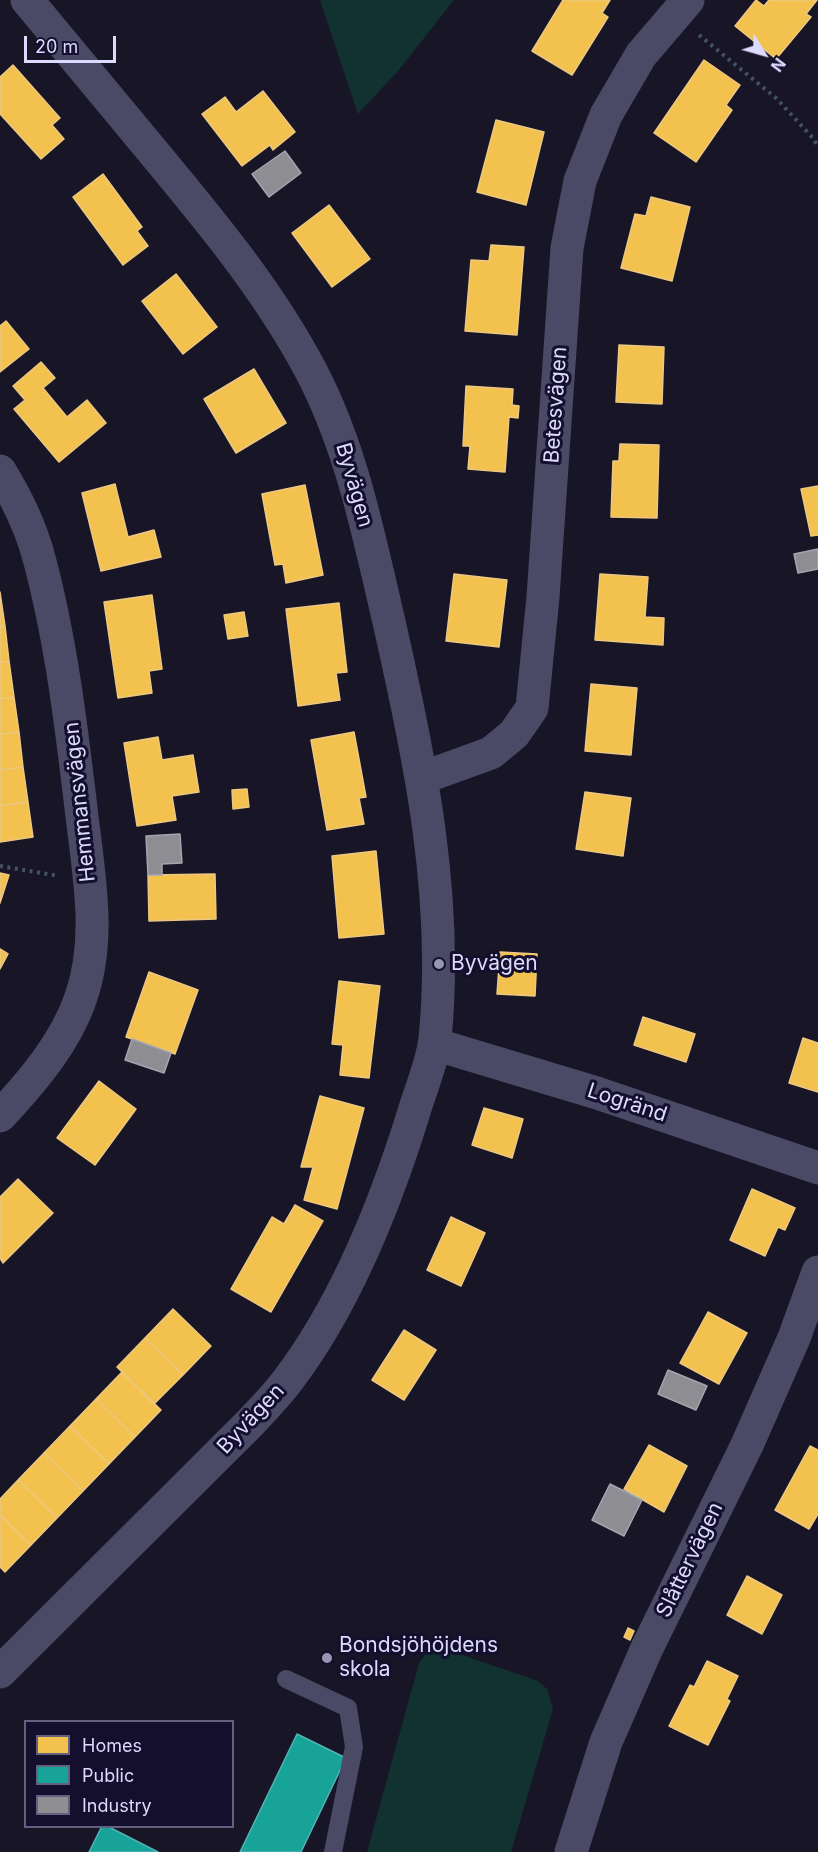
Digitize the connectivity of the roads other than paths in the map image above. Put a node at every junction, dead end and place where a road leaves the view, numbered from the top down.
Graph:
1 (27, 0) edge
2 (681, 8) edge
3 (0, 471) edge
4 (422, 778) junction
5 (435, 1044) junction
6 (0, 1116) edge
7 (818, 1168) edge
8 (818, 1272) edge
9 (0, 1672) edge
10 (286, 1678) dead end
11 (333, 1852) edge
12 (571, 1852) edge

1 - 4 street, Byvägen
2 - 4 street, Betesvägen
3 - 6 street, Hemmansvägen
4 - 5 street, Byvägen
5 - 7 street, Logränd
5 - 9 street, Byvägen
8 - 12 street, Slåttervägen
10 - 11 lane

